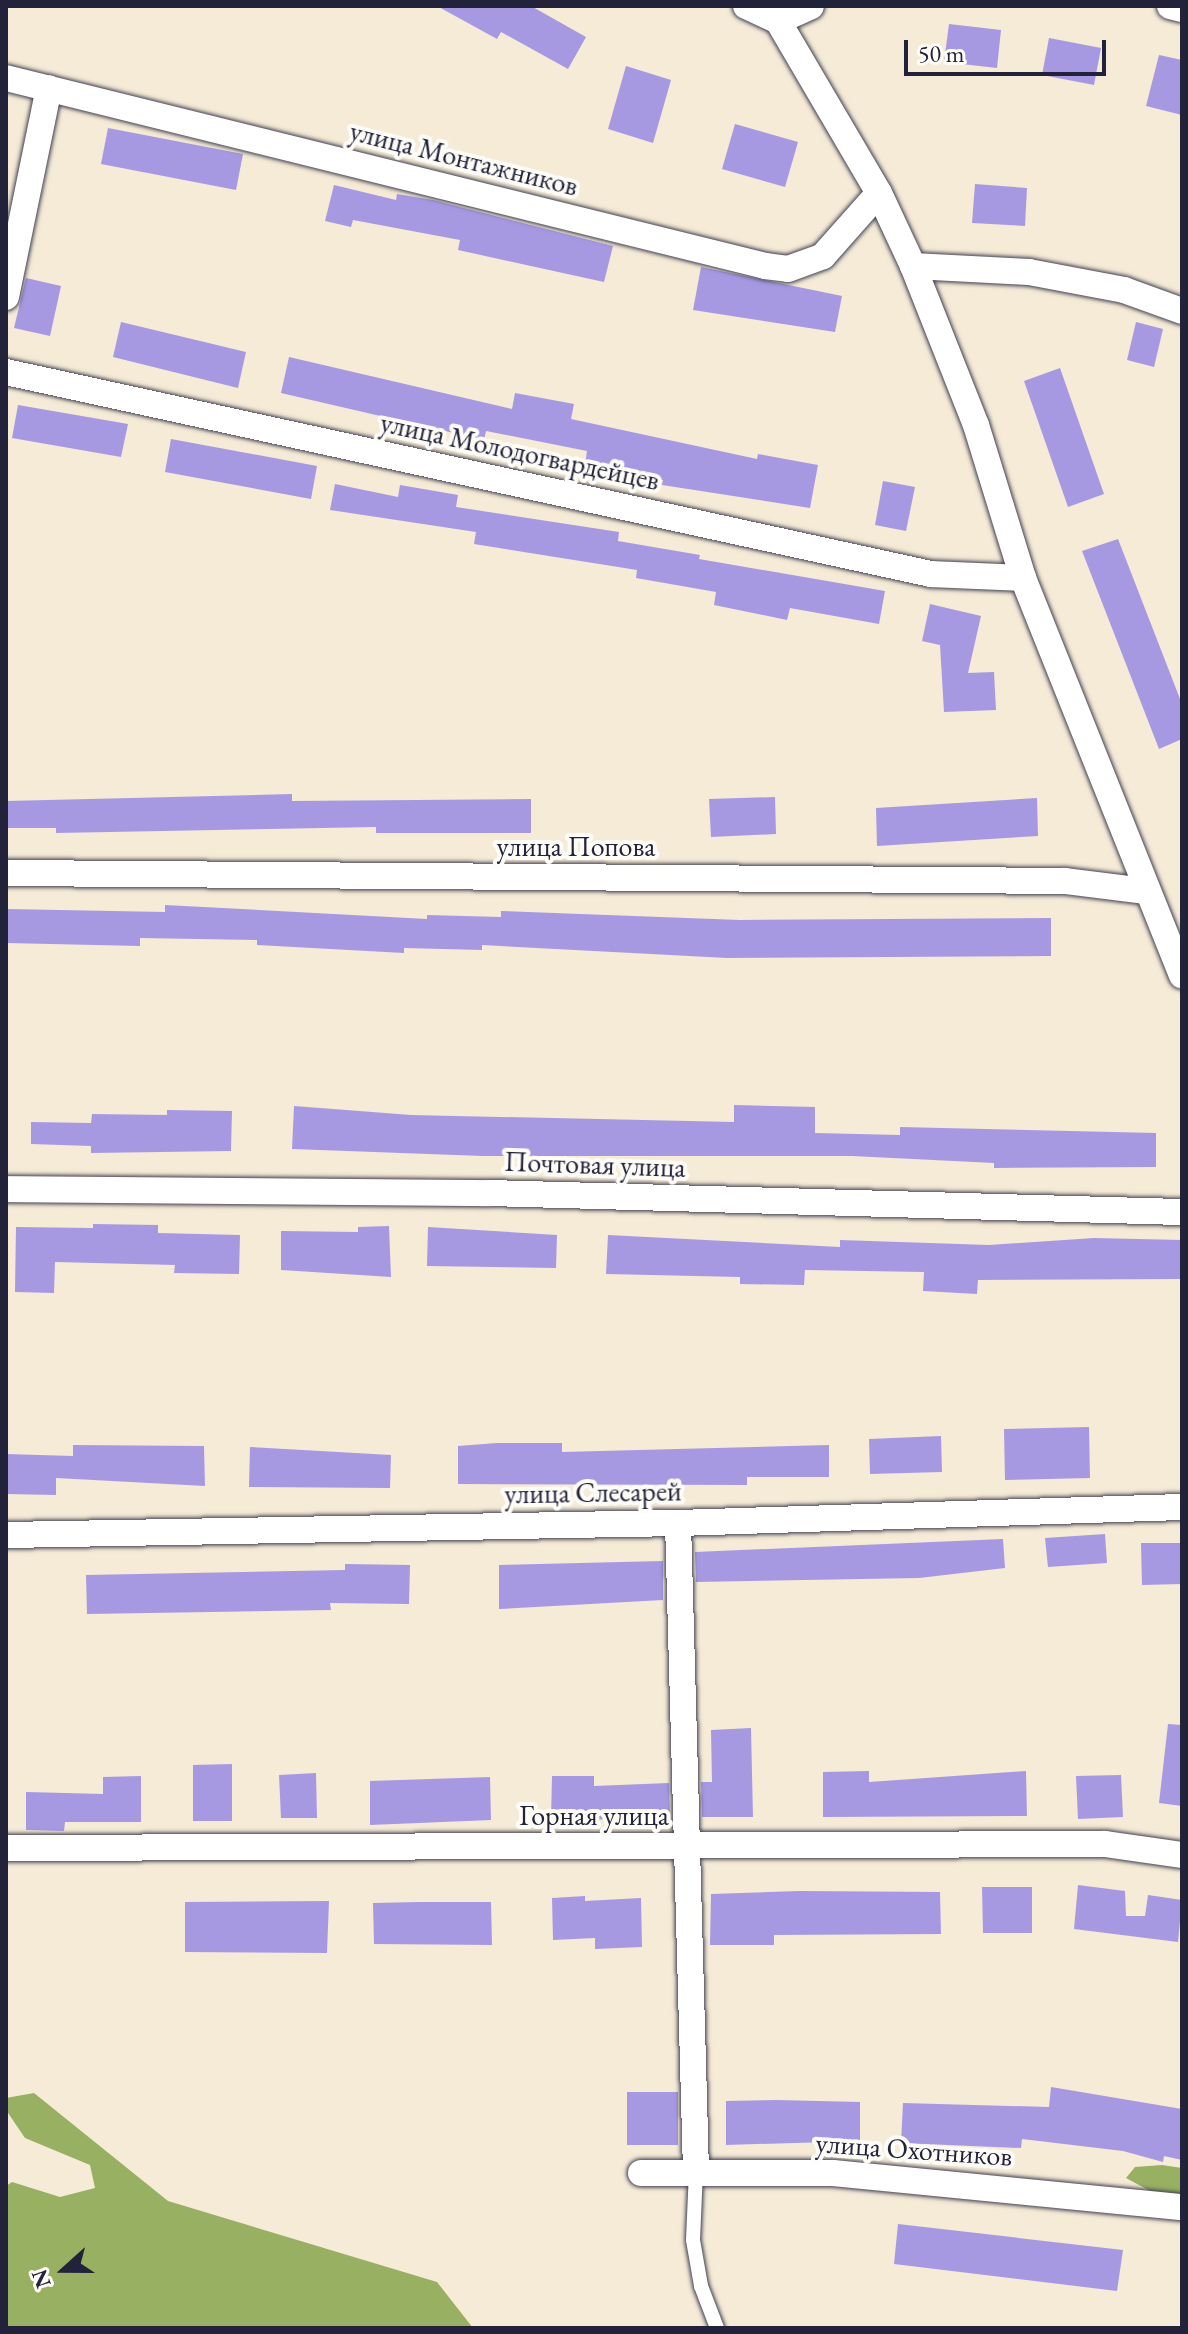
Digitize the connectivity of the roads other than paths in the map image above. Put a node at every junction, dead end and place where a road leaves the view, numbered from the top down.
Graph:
1 (746, 6) edge
2 (811, 6) edge
3 (1170, 6) edge
4 (1182, 9) edge
5 (778, 13) edge
6 (6, 78) edge
7 (49, 88) junction
8 (879, 193) junction
9 (913, 266) junction
10 (6, 297) edge
11 (1182, 311) edge
12 (6, 372) edge
13 (1023, 578) junction
14 (6, 873) edge
15 (1145, 891) junction
16 (1180, 968) edge
17 (6, 1189) edge
18 (1177, 1206) edge
19 (1182, 1507) edge
20 (678, 1523) junction
21 (6, 1535) edge
22 (689, 1847) junction
23 (6, 1848) edge
24 (1182, 1855) edge
25 (696, 2171) junction
26 (641, 2173) dead end
27 (1182, 2207) edge
28 (717, 2328) edge

1 - 5 street
2 - 5 street
3 - 4 street
5 - 8 street
6 - 7 street, улица Монтажников
7 - 8 street, улица Монтажников
7 - 10 street
8 - 9 street
9 - 11 street
9 - 13 street
12 - 13 street, улица Молодогвардейцев
13 - 15 street
14 - 15 street, улица Попова
15 - 16 street
17 - 18 street, Почтовая улица
19 - 20 street, улица Слесарей
20 - 21 street, улица Слесарей
20 - 22 street
22 - 23 street, Горная улица
22 - 24 street, Горная улица
22 - 25 street
25 - 26 street, улица Охотников
25 - 27 street, улица Охотников
25 - 28 lane

